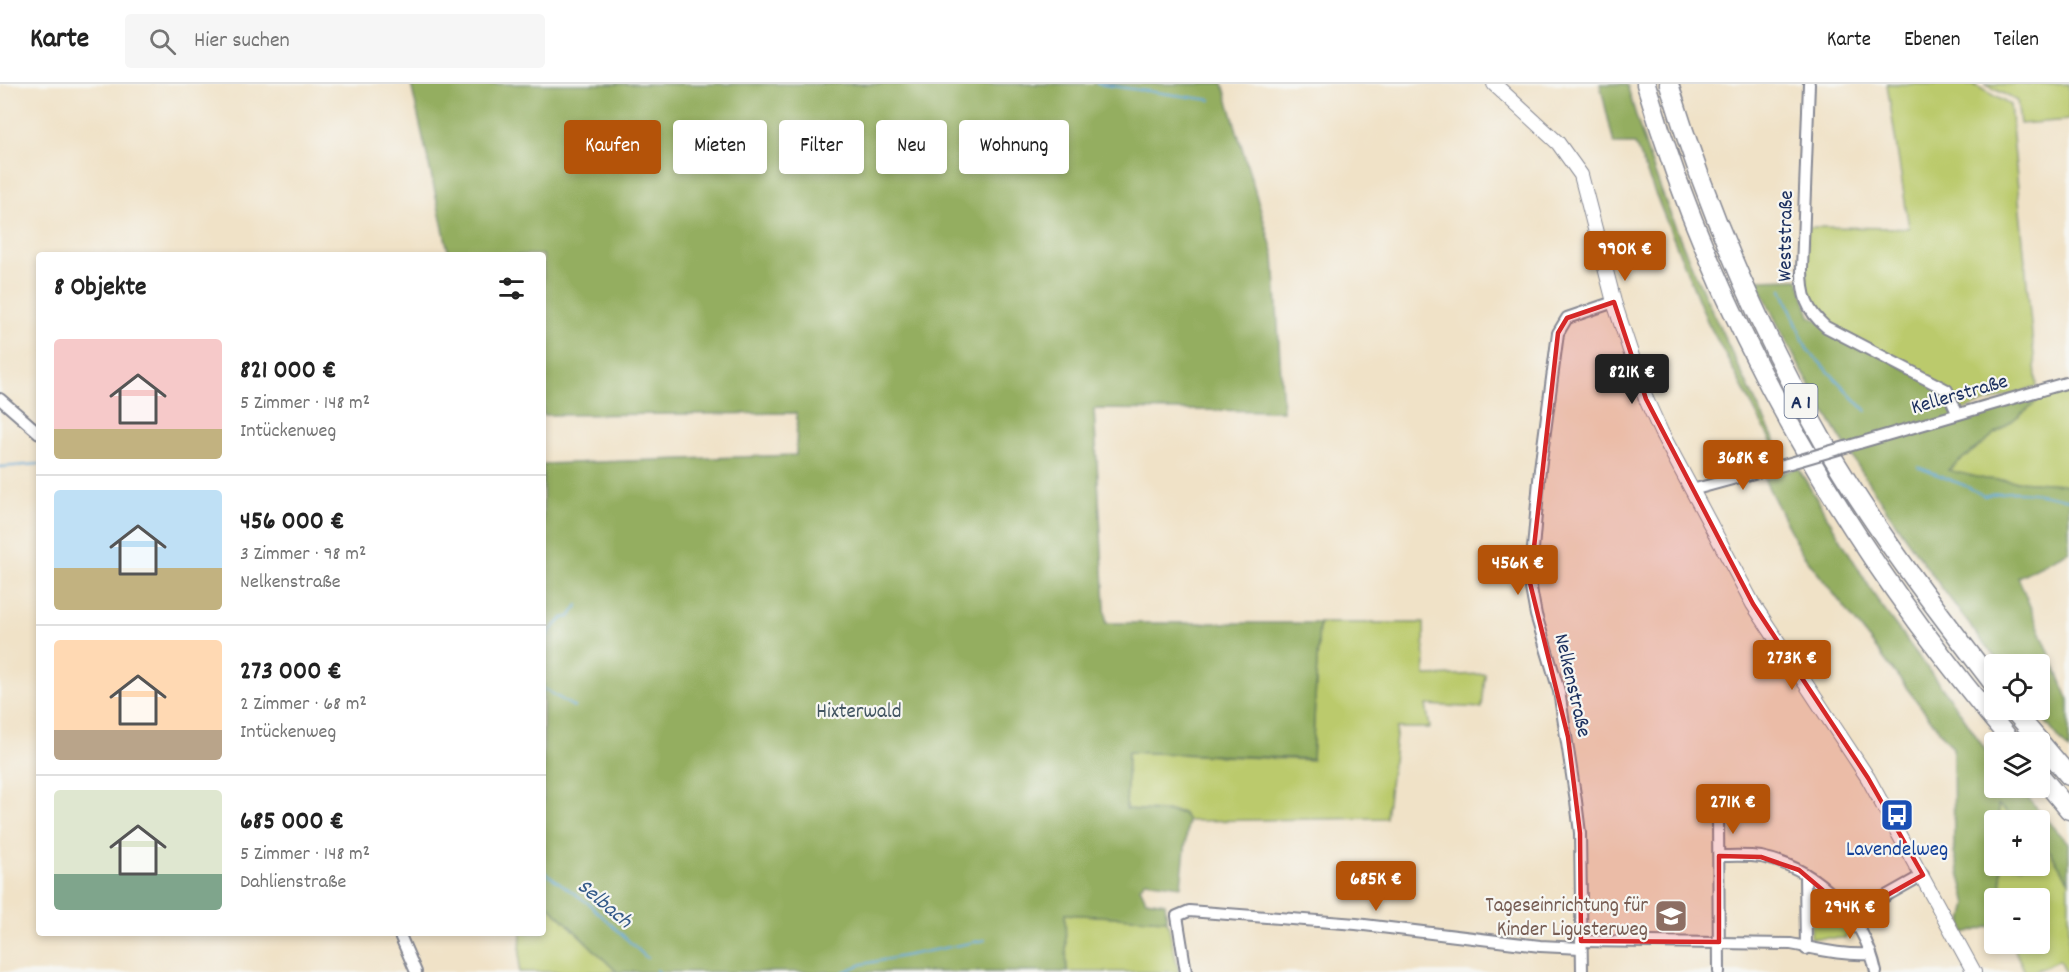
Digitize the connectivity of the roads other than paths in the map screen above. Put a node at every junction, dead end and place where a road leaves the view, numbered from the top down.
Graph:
1 (1494, 84) edge
2 (1646, 84) edge
3 (1669, 84) edge
4 (1809, 84) edge
5 (1614, 302) junction
6 (2069, 382) edge
7 (0, 399) edge
8 (1957, 413) junction
9 (36, 430) edge
10 (1692, 490) junction
11 (1984, 672) edge
12 (2021, 720) edge
13 (2004, 732) edge
14 (2069, 776) edge
15 (2050, 787) edge
16 (2069, 810) edge
17 (1718, 815) dead end
18 (1719, 856) junction
19 (1805, 874) junction
20 (1923, 875) junction
21 (1852, 915) junction
22 (400, 936) edge
23 (1719, 942) junction
24 (1581, 945) junction
25 (1806, 949) junction
26 (1871, 954) junction
27 (416, 972) edge
28 (1186, 972) edge
29 (1582, 972) edge
30 (1719, 972) edge
31 (1876, 972) edge
32 (1974, 972) edge

1 - 5 street
2 - 13 highway, A 1
3 - 11 highway, A 1
4 - 8 street, Weststraße
5 - 10 street
5 - 24 street, Nelkenstraße
6 - 8 street, Kellerstraße
7 - 9 street
8 - 10 street, Kellerstraße, bridge
10 - 20 street
12 - 14 highway
15 - 16 highway
17 - 18 street
18 - 19 street
18 - 23 street
19 - 21 street
19 - 25 street
20 - 21 street
20 - 32 street
21 - 26 street
22 - 27 street
23 - 24 street
23 - 25 street
23 - 30 street
24 - 28 street
24 - 29 street, Nelkenstraße
25 - 26 street
26 - 31 street

